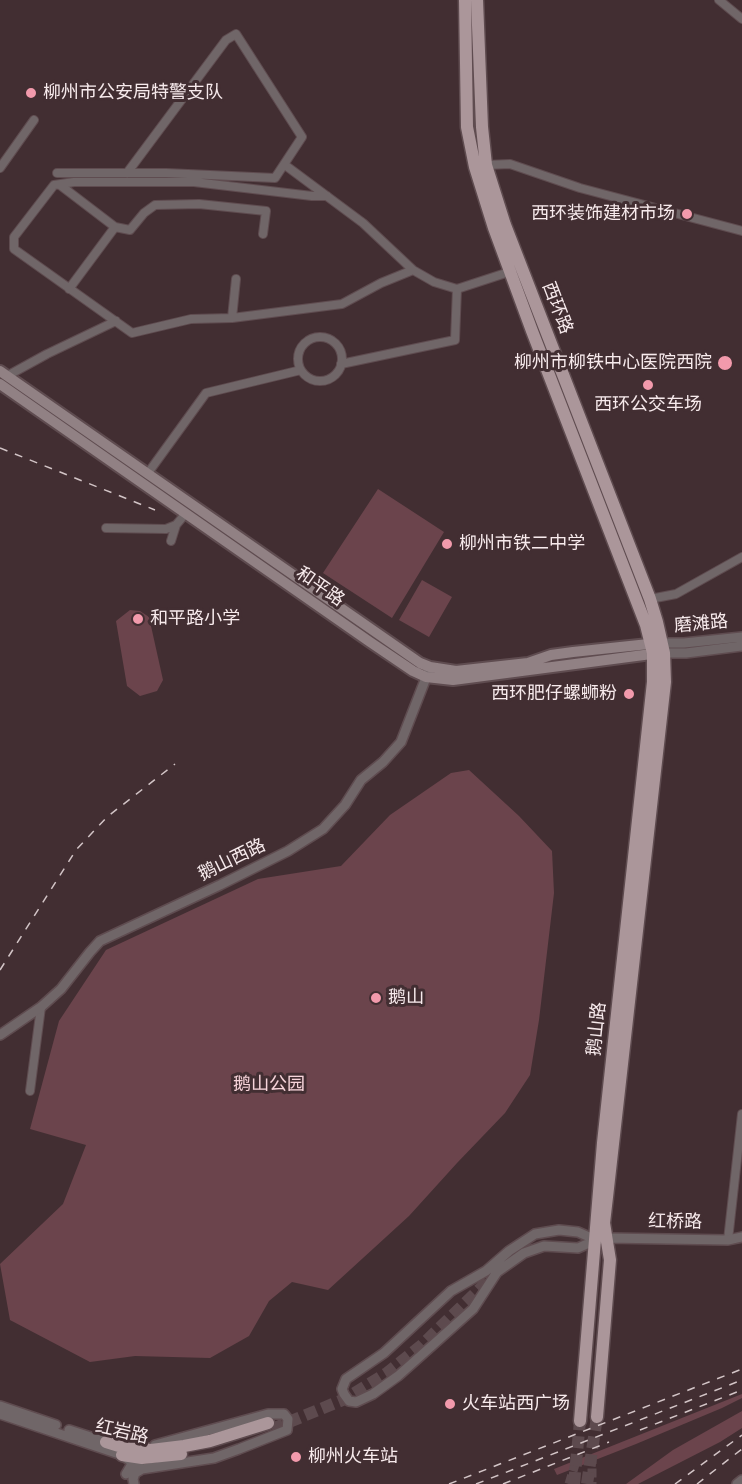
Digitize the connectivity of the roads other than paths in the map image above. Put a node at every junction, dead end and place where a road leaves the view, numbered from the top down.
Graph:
1 (465, 0) edge
2 (477, 0) edge
3 (719, 0) edge
4 (742, 19) edge
5 (34, 120) dead end
6 (285, 165) junction
7 (486, 165) junction
8 (0, 168) edge
9 (57, 173) dead end
10 (127, 173) junction
11 (60, 185) junction
12 (327, 196) junction
13 (115, 227) junction
14 (742, 231) edge
15 (263, 234) dead end
16 (413, 270) junction
17 (516, 270) junction
18 (236, 279) dead end
19 (69, 289) junction
20 (457, 289) junction
21 (232, 318) junction
22 (116, 321) junction
23 (341, 364) junction
24 (301, 370) junction
25 (2, 377) edge
26 (148, 473) junction
27 (186, 513) junction
28 (176, 525) junction
29 (106, 528) dead end
30 (171, 541) dead end
31 (742, 556) edge
32 (650, 599) junction
33 (742, 637) edge
34 (742, 646) edge
35 (657, 648) junction
36 (429, 672) junction
37 (41, 1007) junction
38 (0, 1035) edge
39 (30, 1091) dead end
40 (742, 1114) edge
41 (742, 1237) edge
42 (601, 1239) junction
43 (728, 1240) junction
44 (0, 1406) edge
45 (0, 1414) edge
46 (597, 1417) tunnel mouth
47 (580, 1421) tunnel mouth
48 (270, 1426) tunnel mouth
49 (106, 1442) joint
50 (122, 1455) joint
51 (141, 1459) junction
52 (126, 1474) dead end
53 (742, 1480) edge
54 (134, 1484) edge
55 (737, 1484) edge

1 - 17 main road, 西环路
2 - 7 main road, 西环路
3 - 4 street
5 - 8 street
6 - 10 street
6 - 10 street
6 - 12 street
7 - 14 street
7 - 17 main road, 西环路
9 - 10 street
11 - 12 street
11 - 13 street
11 - 19 street
12 - 16 street
13 - 15 street
13 - 19 street
16 - 20 street
16 - 21 street
17 - 20 street
17 - 32 main road, 西环路
17 - 35 main road, 西环路
18 - 21 street
19 - 22 street
20 - 23 street
21 - 22 street
22 - 25 street
23 - 24 street
23 - 24 street
24 - 26 street
25 - 26 main road, 和平路
25 - 27 main road, 和平路
26 - 36 main road, 和平路
27 - 28 street
27 - 36 main road, 和平路
28 - 29 street
28 - 30 street
31 - 32 street
32 - 35 main road, 西环路
33 - 35 street, 磨滩路
34 - 35 street, 磨滩路
35 - 36 main road, 和平路
35 - 42 main road, 鹅山路
36 - 37 street, 鹅山西路
37 - 38 street, 鹅山西路
37 - 39 street
40 - 43 street
41 - 43 street, 红桥路
42 - 42 street
42 - 43 street, 红桥路
42 - 46 main road, 鹅山路
42 - 47 main road, 鹅山路
44 - 49 street, 红岩路
45 - 50 street, 红岩路
48 - 51 main road, 红岩路
49 - 51 main road, 红岩路
50 - 51 main road, 红岩路
51 - 51 street
51 - 52 street
51 - 54 street
53 - 55 street

